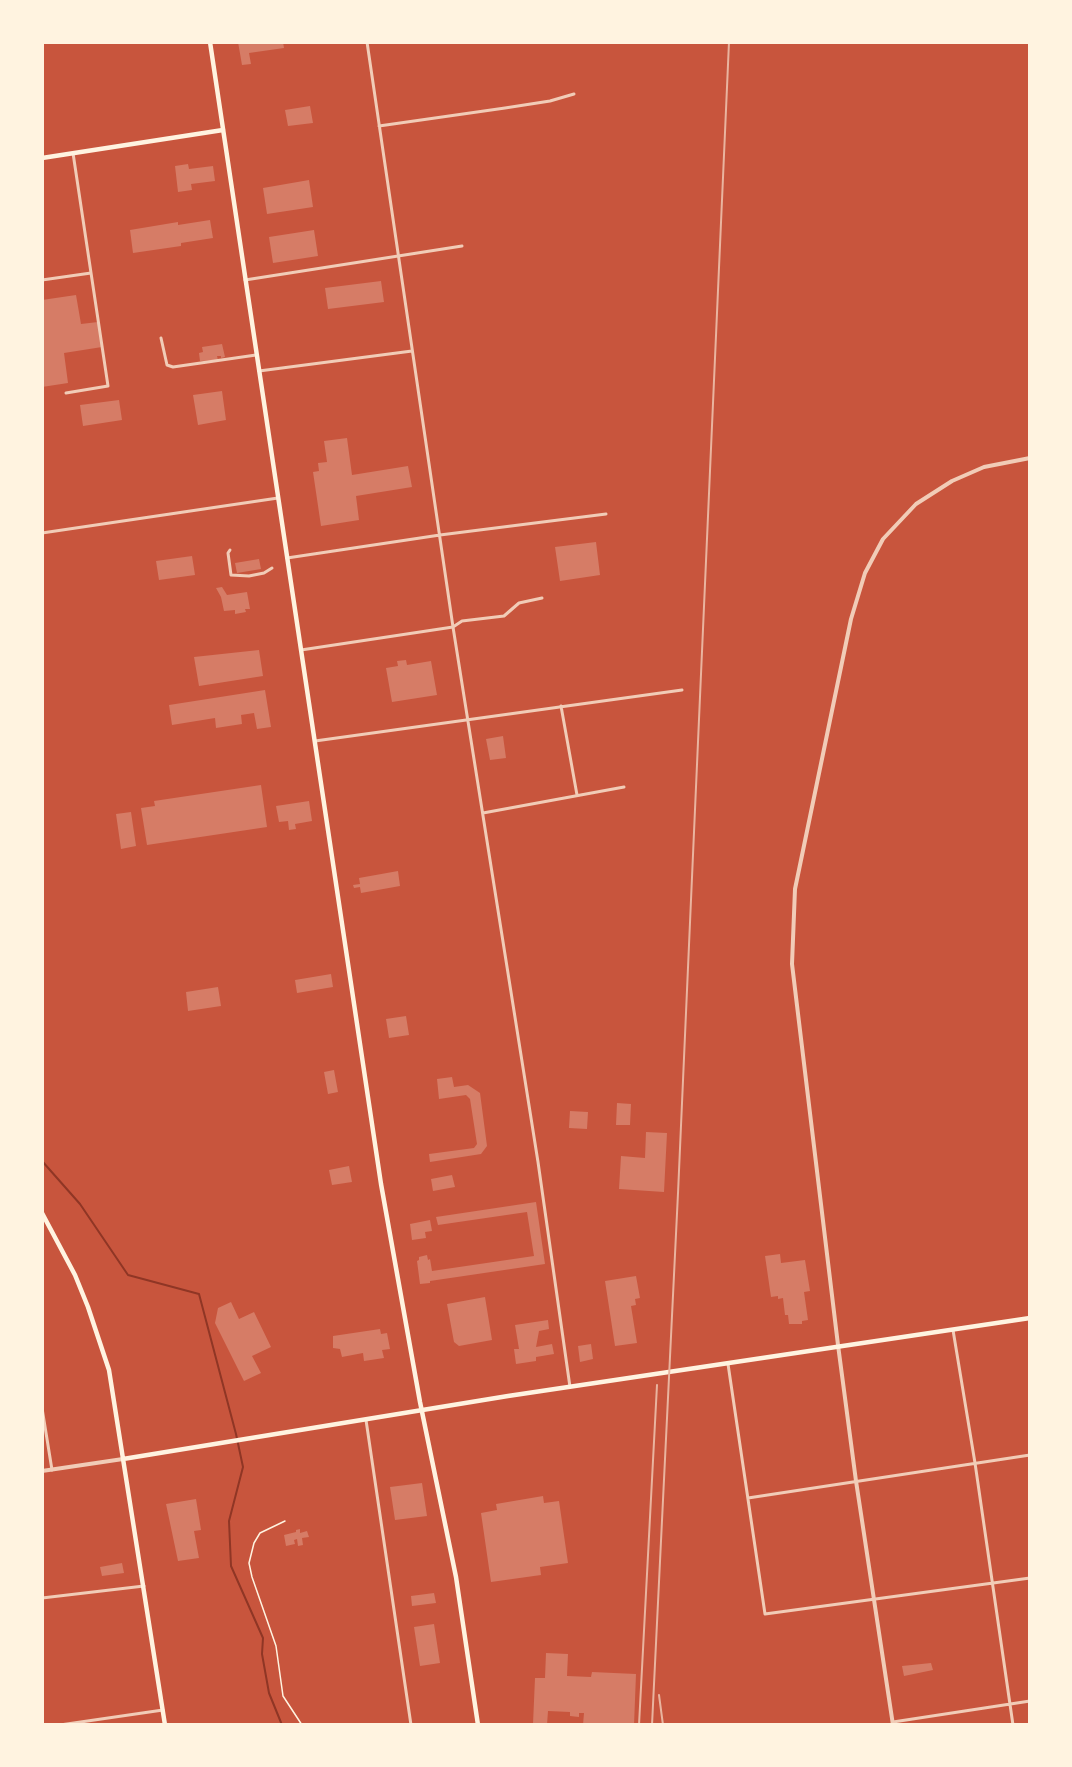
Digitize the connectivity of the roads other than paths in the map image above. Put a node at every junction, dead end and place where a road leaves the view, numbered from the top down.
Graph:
1 (210, 42) edge
2 (367, 42) edge
3 (574, 94) dead end
4 (379, 126) junction
5 (223, 130) junction
6 (73, 153) junction
7 (42, 158) edge
8 (462, 246) dead end
9 (398, 257) junction
10 (92, 272) junction
11 (42, 280) edge
12 (245, 280) junction
13 (161, 338) dead end
14 (412, 351) junction
15 (257, 355) junction
16 (259, 371) junction
17 (66, 393) dead end
18 (1030, 458) edge
19 (278, 498) junction
20 (606, 514) dead end
21 (42, 533) edge
22 (440, 535) junction
23 (230, 550) dead end
24 (287, 558) junction
25 (272, 568) dead end
26 (542, 598) dead end
27 (453, 627) junction
28 (301, 650) junction
29 (682, 690) dead end
30 (561, 706) junction
31 (468, 720) junction
32 (315, 741) junction
33 (624, 787) dead end
34 (577, 795) junction
35 (483, 813) junction
36 (42, 1213) edge
37 (1030, 1318) edge
38 (953, 1329) junction
39 (838, 1345) junction
40 (728, 1363) junction
41 (570, 1387) junction
42 (42, 1408) edge
43 (422, 1411) junction
44 (366, 1420) junction
45 (1030, 1455) edge
46 (123, 1459) junction
47 (975, 1464) junction
48 (52, 1470) junction
49 (42, 1471) edge
50 (856, 1481) junction
51 (748, 1498) junction
52 (1030, 1578) edge
53 (992, 1584) junction
54 (144, 1586) junction
55 (42, 1598) edge
56 (874, 1599) junction
57 (1030, 1701) edge
58 (1010, 1704) junction
59 (163, 1710) junction
60 (893, 1723) edge
61 (60, 1725) edge
62 (165, 1725) edge
63 (411, 1725) edge
64 (478, 1725) edge
65 (1013, 1725) edge

1 - 5 main road
2 - 4 street
3 - 4 street
4 - 9 street
5 - 6 main road
5 - 12 main road
6 - 7 main road
6 - 10 street
8 - 9 street
9 - 12 street
9 - 14 street
10 - 11 street
10 - 17 street
12 - 15 main road
13 - 15 street
14 - 16 street
14 - 22 street
15 - 16 main road
16 - 19 main road
18 - 39 street
19 - 21 street
19 - 24 main road
20 - 22 street
22 - 24 street
22 - 27 street
23 - 25 street
24 - 28 main road
26 - 27 street
27 - 28 street
27 - 31 street
28 - 32 main road
29 - 30 street
30 - 31 street
30 - 34 street
31 - 32 street
31 - 35 street
32 - 43 main road
33 - 34 street
34 - 35 street
35 - 41 street
36 - 46 main road
37 - 38 main road
38 - 39 main road
38 - 47 street
39 - 40 main road
39 - 50 street
40 - 41 main road
40 - 51 street
41 - 43 main road
42 - 48 street
43 - 44 main road
43 - 64 main road
44 - 46 main road
44 - 63 street
45 - 47 street
46 - 48 street
46 - 54 main road
47 - 50 street
47 - 53 street
48 - 49 street
50 - 51 street
50 - 56 street
51 - 56 street
52 - 53 street
53 - 56 street
53 - 58 street
54 - 55 street
54 - 59 main road
56 - 60 street
57 - 58 street
58 - 60 street
58 - 65 street
59 - 61 street
59 - 62 main road

